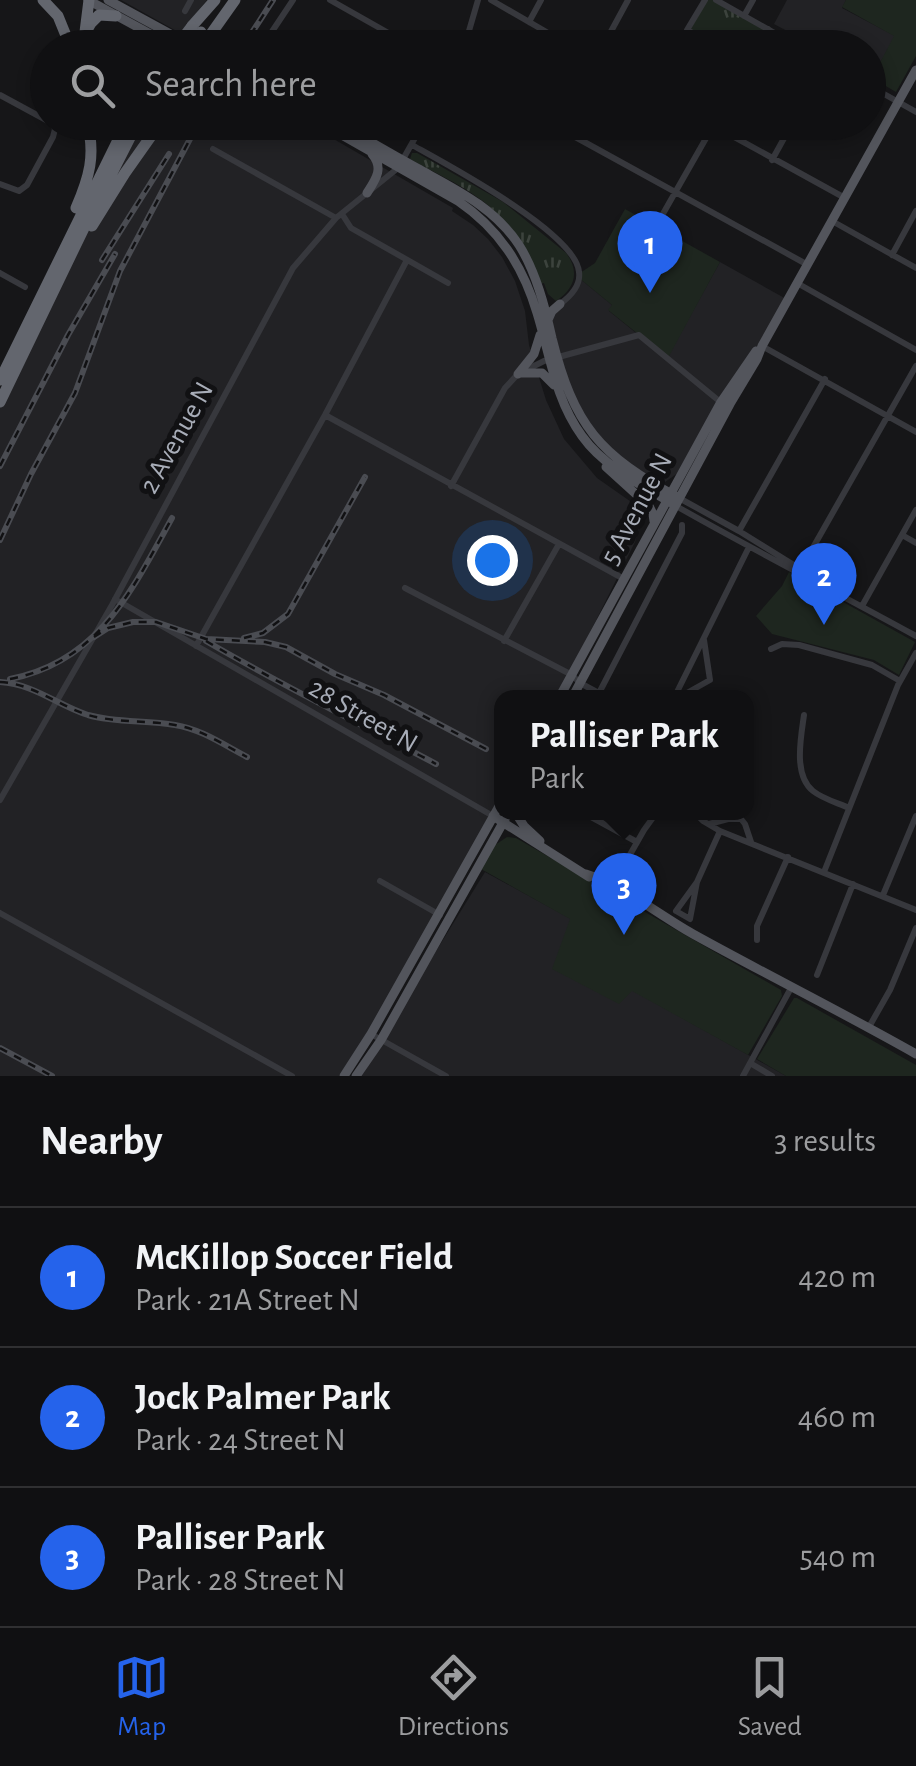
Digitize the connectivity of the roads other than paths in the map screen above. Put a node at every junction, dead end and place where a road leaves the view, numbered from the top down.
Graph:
1 (191, 0) edge
2 (213, 0) edge
3 (232, 0) edge
4 (244, 0) edge
5 (292, 0) edge
6 (330, 0) edge
7 (478, 0) edge
8 (491, 0) edge
9 (541, 0) edge
10 (628, 0) edge
11 (705, 0) edge
12 (716, 0) edge
13 (753, 0) edge
14 (96, 1) edge
15 (47, 4) edge
16 (184, 11) dead end
17 (116, 16) junction
18 (744, 16) junction
19 (529, 22) junction
20 (768, 29) edge
21 (59, 30) edge
22 (88, 30) edge
23 (90, 30) edge
24 (142, 30) edge
25 (181, 30) edge
26 (203, 30) edge
27 (207, 30) edge
28 (222, 30) edge
29 (272, 30) edge
30 (382, 30) edge
31 (469, 30) edge
32 (543, 30) edge
33 (612, 30) edge
34 (688, 30) edge
35 (916, 70) edge
36 (0, 95) edge
37 (886, 95) edge
38 (898, 102) junction
39 (30, 112) edge
40 (916, 112) edge
41 (886, 124) edge
42 (50, 140) edge
43 (90, 140) edge
44 (122, 140) edge
45 (148, 140) edge
46 (350, 140) edge
47 (364, 140) edge
48 (415, 140) edge
49 (587, 140) edge
50 (702, 140) edge
51 (738, 140) edge
52 (783, 140) edge
53 (877, 140) edge
54 (412, 145) junction
55 (213, 149) dead end
56 (370, 152) junction
57 (772, 160) junction
58 (400, 164) junction
59 (0, 184) edge
60 (367, 192) junction
61 (674, 194) junction
62 (845, 198) junction
63 (916, 212) edge
64 (339, 216) junction
65 (832, 221) junction
66 (656, 226) dead end
67 (892, 255) junction
68 (407, 260) junction
69 (808, 265) junction
70 (916, 268) edge
71 (0, 273) edge
72 (448, 283) dead end
73 (797, 283) junction
74 (25, 287) dead end
75 (541, 300) junction
76 (560, 304) junction
77 (32, 324) junction
78 (544, 324) junction
79 (762, 346) junction
80 (916, 350) edge
81 (553, 358) junction
82 (916, 366) edge
83 (518, 374) junction
84 (914, 376) edge
85 (825, 379) junction
86 (0, 380) edge
87 (558, 390) junction
88 (0, 402) edge
89 (724, 405) junction
90 (325, 415) junction
91 (887, 416) junction
92 (916, 432) edge
93 (592, 449) junction
94 (687, 462) junction
95 (649, 481) junction
96 (451, 486) junction
97 (672, 499) junction
98 (916, 510) edge
99 (682, 525) dead end
100 (653, 526) junction
101 (739, 532) junction
102 (902, 535) junction
103 (916, 543) edge
104 (559, 544) junction
105 (749, 547) junction
106 (800, 571) junction
107 (625, 580) junction
108 (405, 588) dead end
109 (115, 599) junction
110 (862, 606) junction
111 (704, 634) junction
112 (916, 636) edge
113 (504, 641) junction
114 (196, 646) junction
115 (772, 649) dead end
116 (916, 652) edge
117 (576, 679) junction
118 (900, 681) junction
119 (567, 690) edge
120 (574, 690) edge
121 (594, 690) edge
122 (601, 690) edge
123 (680, 690) edge
124 (691, 690) edge
125 (804, 715) dead end
126 (1, 796) edge
127 (849, 808) junction
128 (493, 816) joint
129 (916, 816) edge
130 (499, 820) edge
131 (506, 820) edge
132 (519, 820) edge
133 (597, 820) edge
134 (651, 820) edge
135 (703, 820) edge
136 (724, 820) edge
137 (742, 820) edge
138 (504, 823) junction
139 (708, 824) junction
140 (720, 830) junction
141 (637, 842) junction
142 (751, 843) junction
143 (556, 857) junction
144 (788, 857) junction
145 (824, 872) junction
146 (586, 874) junction
147 (619, 874) junction
148 (380, 881) dead end
149 (604, 881) junction
150 (697, 882) junction
151 (853, 884) junction
152 (622, 891) junction
153 (883, 896) junction
154 (916, 910) edge
155 (0, 912) edge
156 (661, 916) junction
157 (443, 918) junction
158 (916, 928) edge
159 (757, 940) dead end
160 (817, 975) dead end
161 (791, 988) junction
162 (869, 1028) junction
163 (371, 1034) junction
164 (381, 1040) junction
165 (916, 1054) edge
166 (750, 1064) junction
167 (292, 1076) edge
168 (344, 1076) edge
169 (356, 1076) edge
170 (446, 1076) edge
171 (742, 1076) edge
172 (772, 1076) edge

1 - 16 street
2 - 26 highway
3 - 27 highway
4 - 28 highway
5 - 29 street
6 - 30 street
7 - 31 street
8 - 19 street
9 - 19 street
10 - 33 street
11 - 34 street
12 - 18 street
13 - 18 street
14 - 17 main road
14 - 22 highway
14 - 25 main road
15 - 21 highway
17 - 23 highway
17 - 24 main road
18 - 20 street
19 - 32 street
35 - 38 main road, 5 Avenue N
36 - 39 street
37 - 38 street
38 - 40 street
38 - 41 main road, 5 Avenue N
42 - 59 street
43 - 77 highway
44 - 77 highway
45 - 77 highway
46 - 56 main road
47 - 58 main road
48 - 54 street, 2 Avenue N
49 - 61 street
50 - 61 street
51 - 57 street
52 - 57 street
53 - 62 main road, 5 Avenue N
54 - 58 street, 2 Avenue N
54 - 76 street
55 - 64 street
56 - 58 main road
56 - 60 main road
57 - 62 street
58 - 60 street, 2 Avenue N
58 - 75 main road
58 - 78 main road
60 - 64 street, 2 Avenue N
61 - 66 street
61 - 69 street
62 - 65 main road, 5 Avenue N
63 - 67 street
64 - 68 street
64 - 109 street, 2 Avenue N
65 - 67 street
65 - 69 main road, 5 Avenue N
67 - 70 street
68 - 72 street
68 - 90 street
69 - 73 main road, 5 Avenue N
71 - 74 street
73 - 79 main road, 5 Avenue N
73 - 80 street
75 - 76 main road
75 - 78 main road
76 - 78 main road
77 - 86 highway
77 - 88 highway
78 - 81 main road
78 - 83 main road
79 - 85 street
79 - 89 main road, 5 Avenue N
81 - 83 street
81 - 87 main road
81 - 89 street
81 - 95 main road
82 - 84 street
83 - 87 main road
83 - 96 street
84 - 91 street
85 - 91 street
85 - 101 street
87 - 93 main road
89 - 94 main road, 5 Avenue N
89 - 97 main road, 5 Avenue N
90 - 96 street
90 - 114 street
91 - 92 street
91 - 106 street
93 - 97 main road
93 - 100 main road
94 - 95 main road
94 - 97 main road, 5 Avenue N
95 - 97 main road
96 - 104 street
97 - 100 main road, 5 Avenue N
97 - 101 street
97 - 105 street
97 - 117 main road, 5 Avenue N
98 - 102 street
99 - 122 street, 5 Avenue N
100 - 107 main road, 5 Avenue N
101 - 106 street
102 - 103 street
102 - 110 street
104 - 107 street
104 - 113 street
105 - 106 street
105 - 111 street
106 - 110 street
107 - 117 main road, 5 Avenue N
108 - 113 street
109 - 114 street, 28 Street N
109 - 126 street, 2 Avenue N
110 - 112 street
111 - 123 street
111 - 124 street
113 - 117 street
114 - 128 street, 28 Street N
115 - 118 street
116 - 118 street
117 - 119 main road, 5 Avenue N
117 - 120 main road, 5 Avenue N
117 - 121 street
118 - 127 street
125 - 127 street
127 - 145 street
128 - 157 main road
129 - 153 street
130 - 138 main road, 28 Street N
131 - 138 main road
132 - 143 main road
133 - 141 street
134 - 141 street
135 - 139 street
136 - 139 street
137 - 142 street
138 - 143 main road, 28 Street N
138 - 157 main road
139 - 140 street
140 - 142 street
140 - 150 street
141 - 147 street
142 - 144 street
143 - 146 main road, 28 Street N
144 - 145 street
144 - 159 street
145 - 151 street
146 - 149 main road, 28 Street N
146 - 156 main road, 28 Street N
147 - 149 street
147 - 152 street
148 - 157 street
149 - 152 main road, 28 Street N
150 - 150 street
151 - 153 street
151 - 160 street
152 - 156 main road, 28 Street N
153 - 154 street
155 - 167 street
156 - 161 main road, 28 Street N
157 - 163 main road
157 - 164 main road
158 - 162 street
161 - 162 main road, 28 Street N
161 - 166 street
162 - 165 main road, 28 Street N
163 - 164 street
163 - 168 main road
164 - 169 main road
164 - 170 street
166 - 171 street
166 - 172 street

